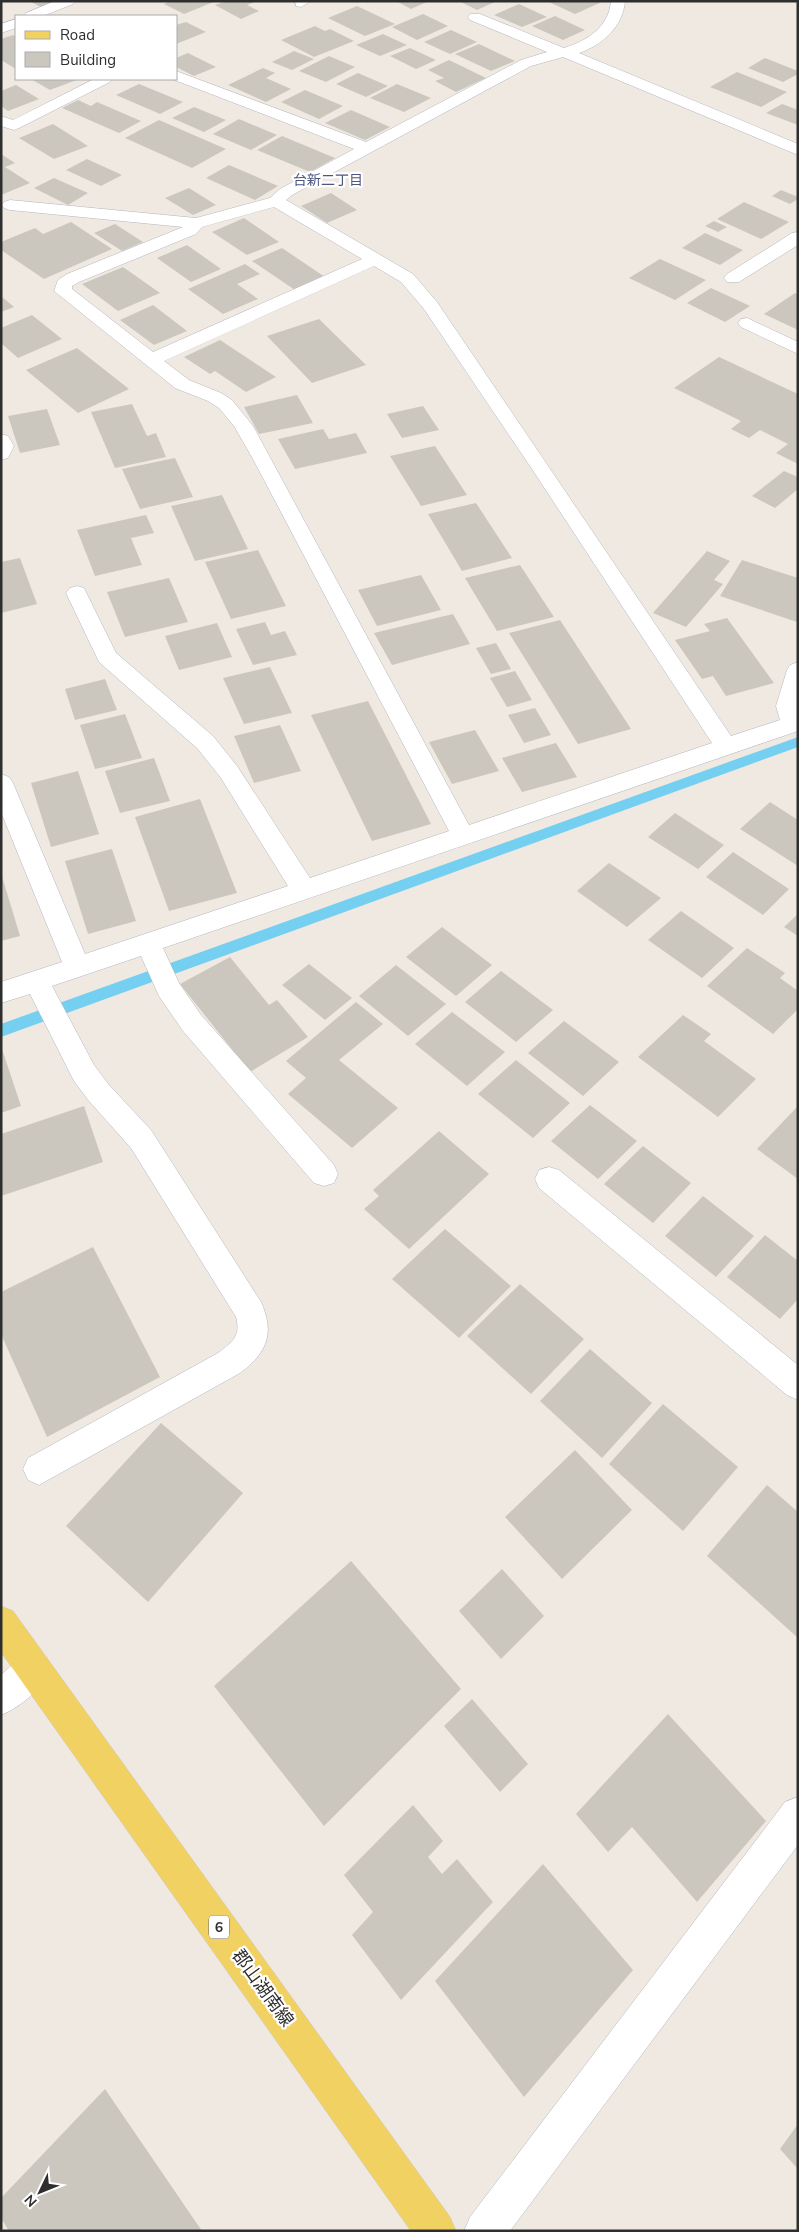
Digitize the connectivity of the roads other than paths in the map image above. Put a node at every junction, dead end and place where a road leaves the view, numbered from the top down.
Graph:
1 (68, 1) edge
2 (618, 1) edge
3 (34, 15) edge
4 (475, 17) dead end
5 (15, 22) edge
6 (1, 29) edge
7 (568, 53) junction
8 (178, 77) edge
9 (103, 80) edge
10 (1, 121) edge
11 (368, 148) junction
12 (798, 150) edge
13 (276, 201) junction
14 (10, 205) dead end
15 (196, 223) junction
16 (798, 237) edge
17 (375, 259) junction
18 (733, 278) dead end
19 (748, 324) dead end
20 (798, 349) edge
21 (151, 360) junction
22 (1, 440) edge
23 (1, 454) edge
24 (78, 593) dead end
25 (798, 670) edge
26 (795, 723) edge
27 (724, 745) junction
28 (1, 783) edge
29 (462, 836) junction
30 (304, 890) junction
31 (148, 943) junction
32 (77, 967) junction
33 (36, 981) junction
34 (1, 993) edge
35 (324, 1174) dead end
36 (549, 1179) dead end
37 (798, 1385) edge
38 (39, 1468) dead end
39 (1, 1623) edge
40 (34, 1668) junction
41 (1, 1698) edge
42 (798, 1815) edge
43 (436, 2231) edge
44 (484, 2231) edge

1 - 3 street
2 - 7 street
4 - 7 street
5 - 6 street
7 - 11 street
7 - 12 street
8 - 11 street
9 - 10 street
11 - 13 street
13 - 15 street
13 - 17 street
14 - 15 street
15 - 21 street
16 - 18 street
17 - 21 street
17 - 27 street
19 - 20 street
21 - 29 street
22 - 23 street
24 - 30 street
25 - 26 street
26 - 27 street
27 - 29 street
28 - 32 street
29 - 30 street
30 - 31 street
31 - 32 street
31 - 35 street
32 - 33 street
33 - 34 street
33 - 38 street
36 - 37 street
39 - 40 main road, 郡山湖南線 / 6
40 - 41 street
40 - 43 main road, 郡山湖南線 / 6
42 - 44 street

